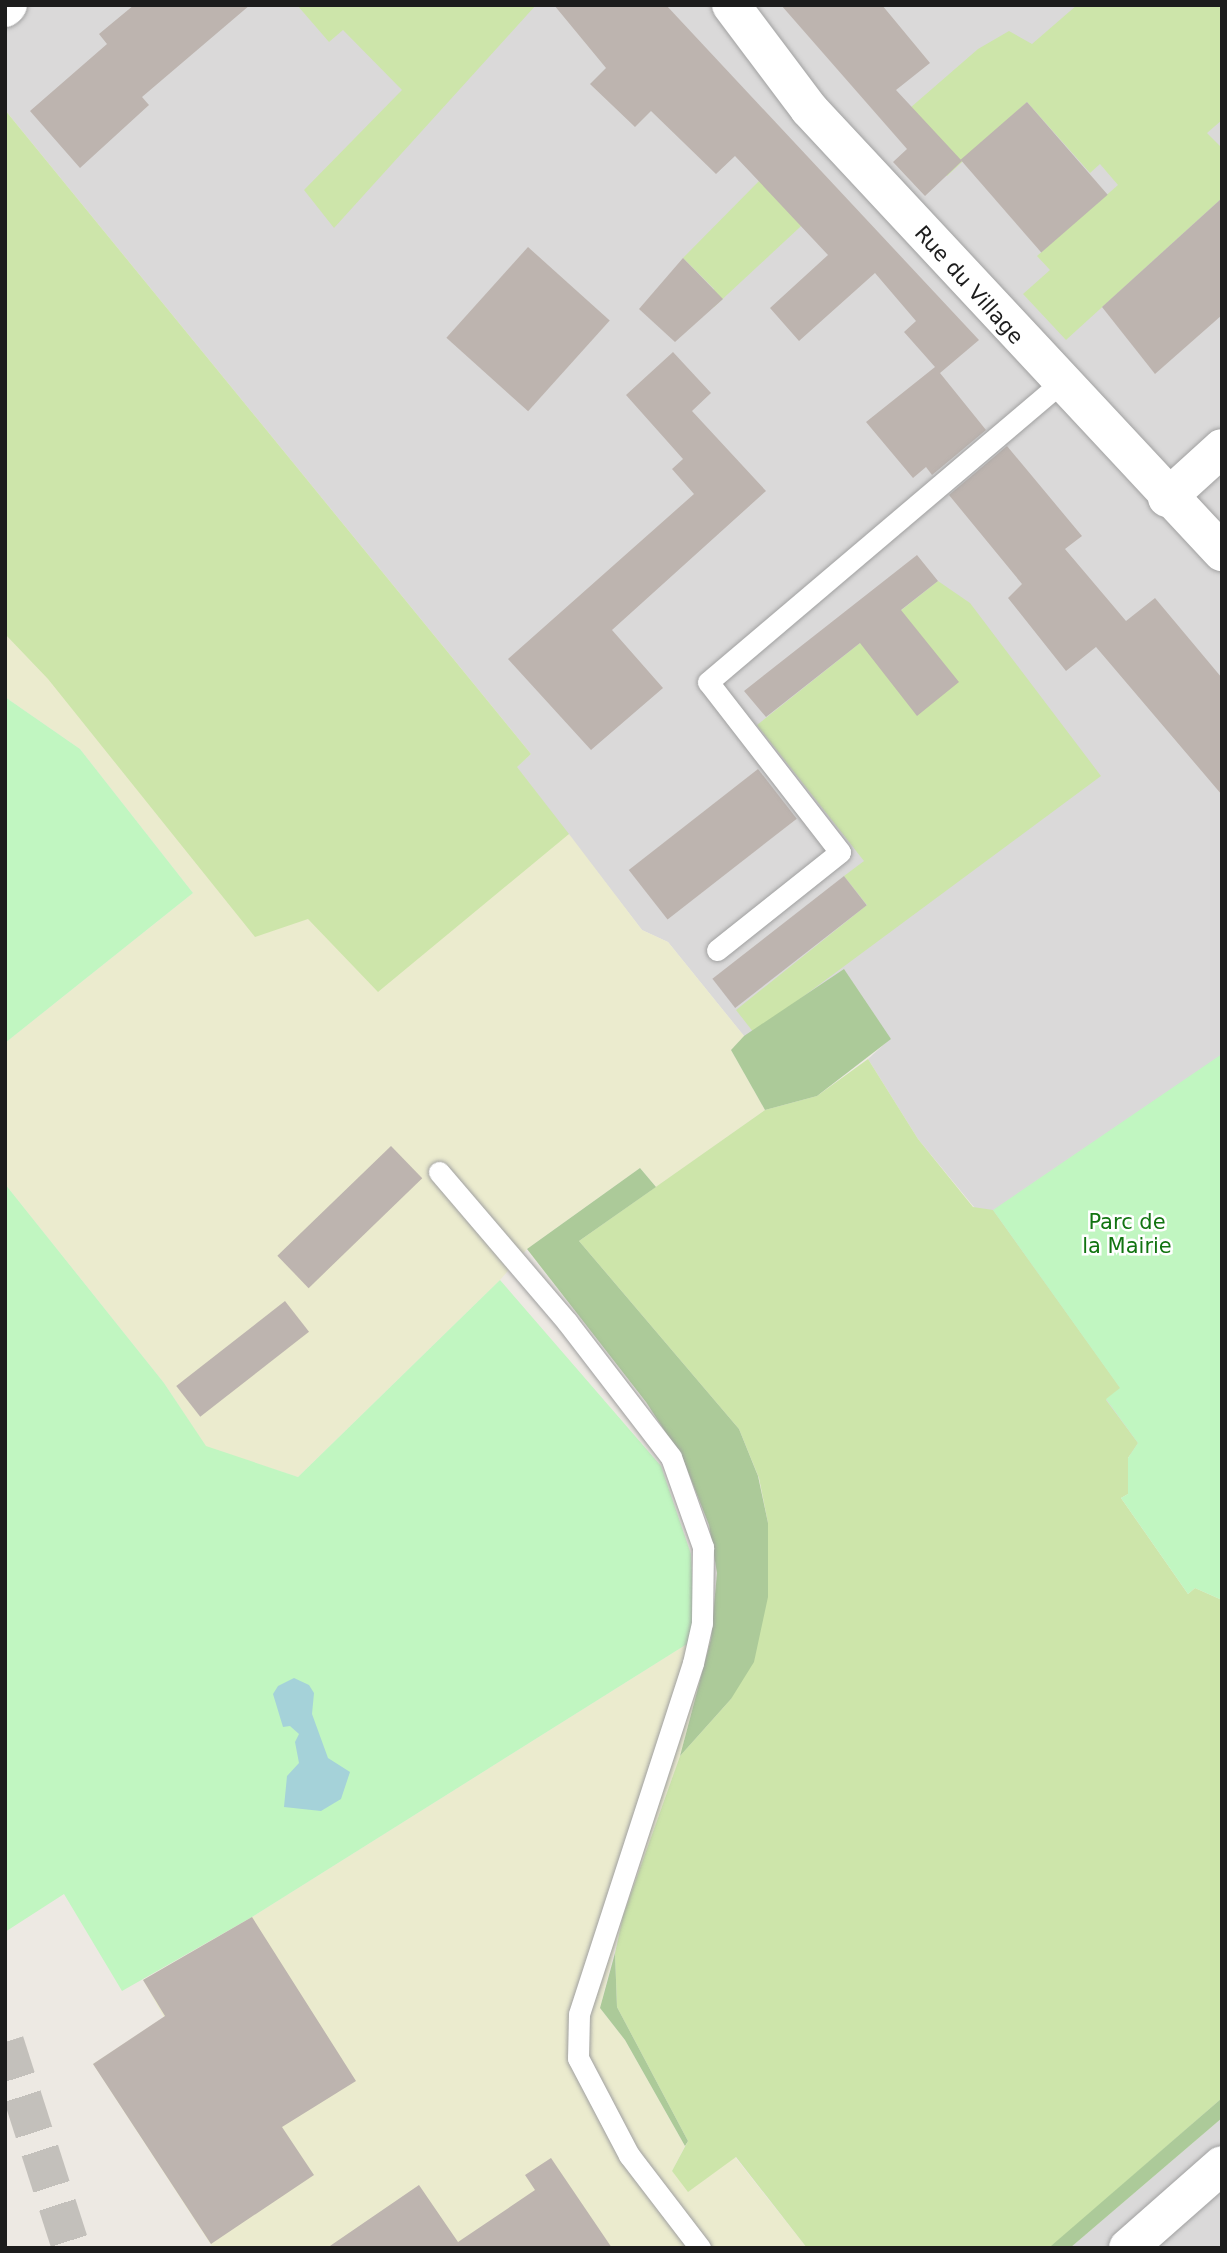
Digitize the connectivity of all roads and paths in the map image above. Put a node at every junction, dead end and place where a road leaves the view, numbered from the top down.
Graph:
1 (731, 5) edge
2 (1060, 384) junction
3 (1222, 448) edge
4 (1167, 498) junction
5 (1222, 552) edge
6 (717, 950) dead end
7 (439, 1172) dead end
8 (1222, 2165) edge
9 (700, 2248) edge
10 (1128, 2248) edge

1 - 2 street, Rue du Village
2 - 4 street, Rue du Village
2 - 6 lane
3 - 4 street
4 - 5 street, Rue du Village
7 - 9 lane
8 - 10 street

